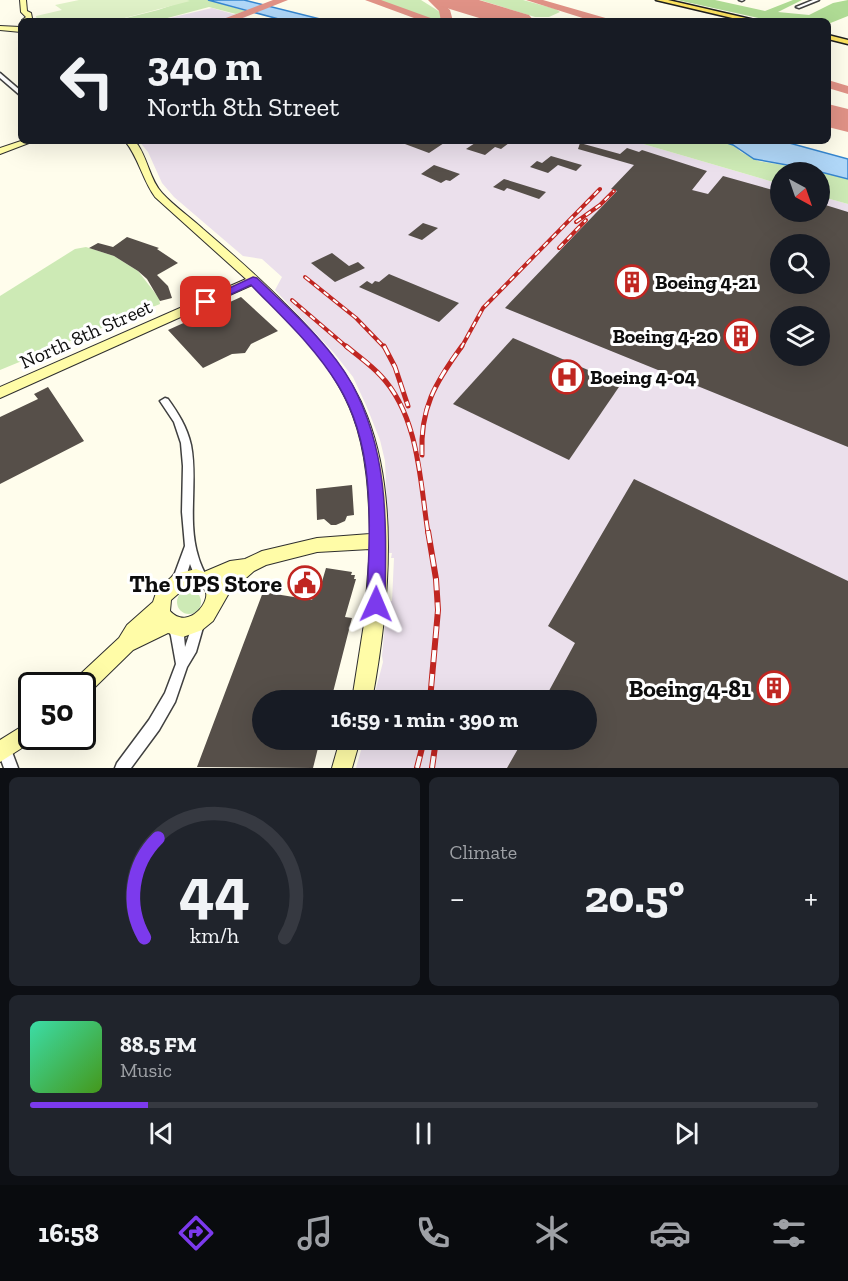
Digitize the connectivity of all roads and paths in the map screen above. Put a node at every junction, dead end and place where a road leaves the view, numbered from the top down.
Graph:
1 (23, 0) edge
2 (659, 0) edge
3 (817, 0) edge
4 (798, 7) dead end
5 (21, 18) edge
6 (741, 18) edge
7 (18, 23) edge
8 (0, 28) edge
9 (18, 28) edge
10 (831, 38) edge
11 (848, 42) edge
12 (1, 78) edge
13 (18, 92) edge
14 (19, 144) edge
15 (132, 144) edge
16 (1, 149) edge
17 (253, 280) junction
18 (0, 393) edge
19 (165, 401) dead end
20 (378, 541) junction
21 (190, 546) junction
22 (248, 566) junction
23 (203, 579) junction
24 (174, 584) junction
25 (216, 597) junction
26 (167, 620) junction
27 (198, 624) junction
28 (182, 664) junction
29 (96, 673) edge
30 (364, 690) edge
31 (18, 743) edge
32 (347, 750) edge
33 (5, 756) edge
34 (122, 768) edge
35 (342, 768) edge

1 - 5 main road
2 - 6 main road
3 - 4 street
7 - 8 main road
8 - 9 main road
10 - 11 main road
12 - 13 street
14 - 16 main road
15 - 17 main road
17 - 18 main road, North 8th Street
17 - 20 main road
19 - 21 street
20 - 22 main road
20 - 30 main road
21 - 23 street
21 - 24 street
22 - 23 main road
22 - 25 main road
23 - 24 main road
23 - 25 main road
24 - 26 main road
25 - 27 main road
26 - 27 main road
26 - 28 street
26 - 29 main road
27 - 28 street
28 - 34 street
31 - 33 main road
32 - 35 main road

